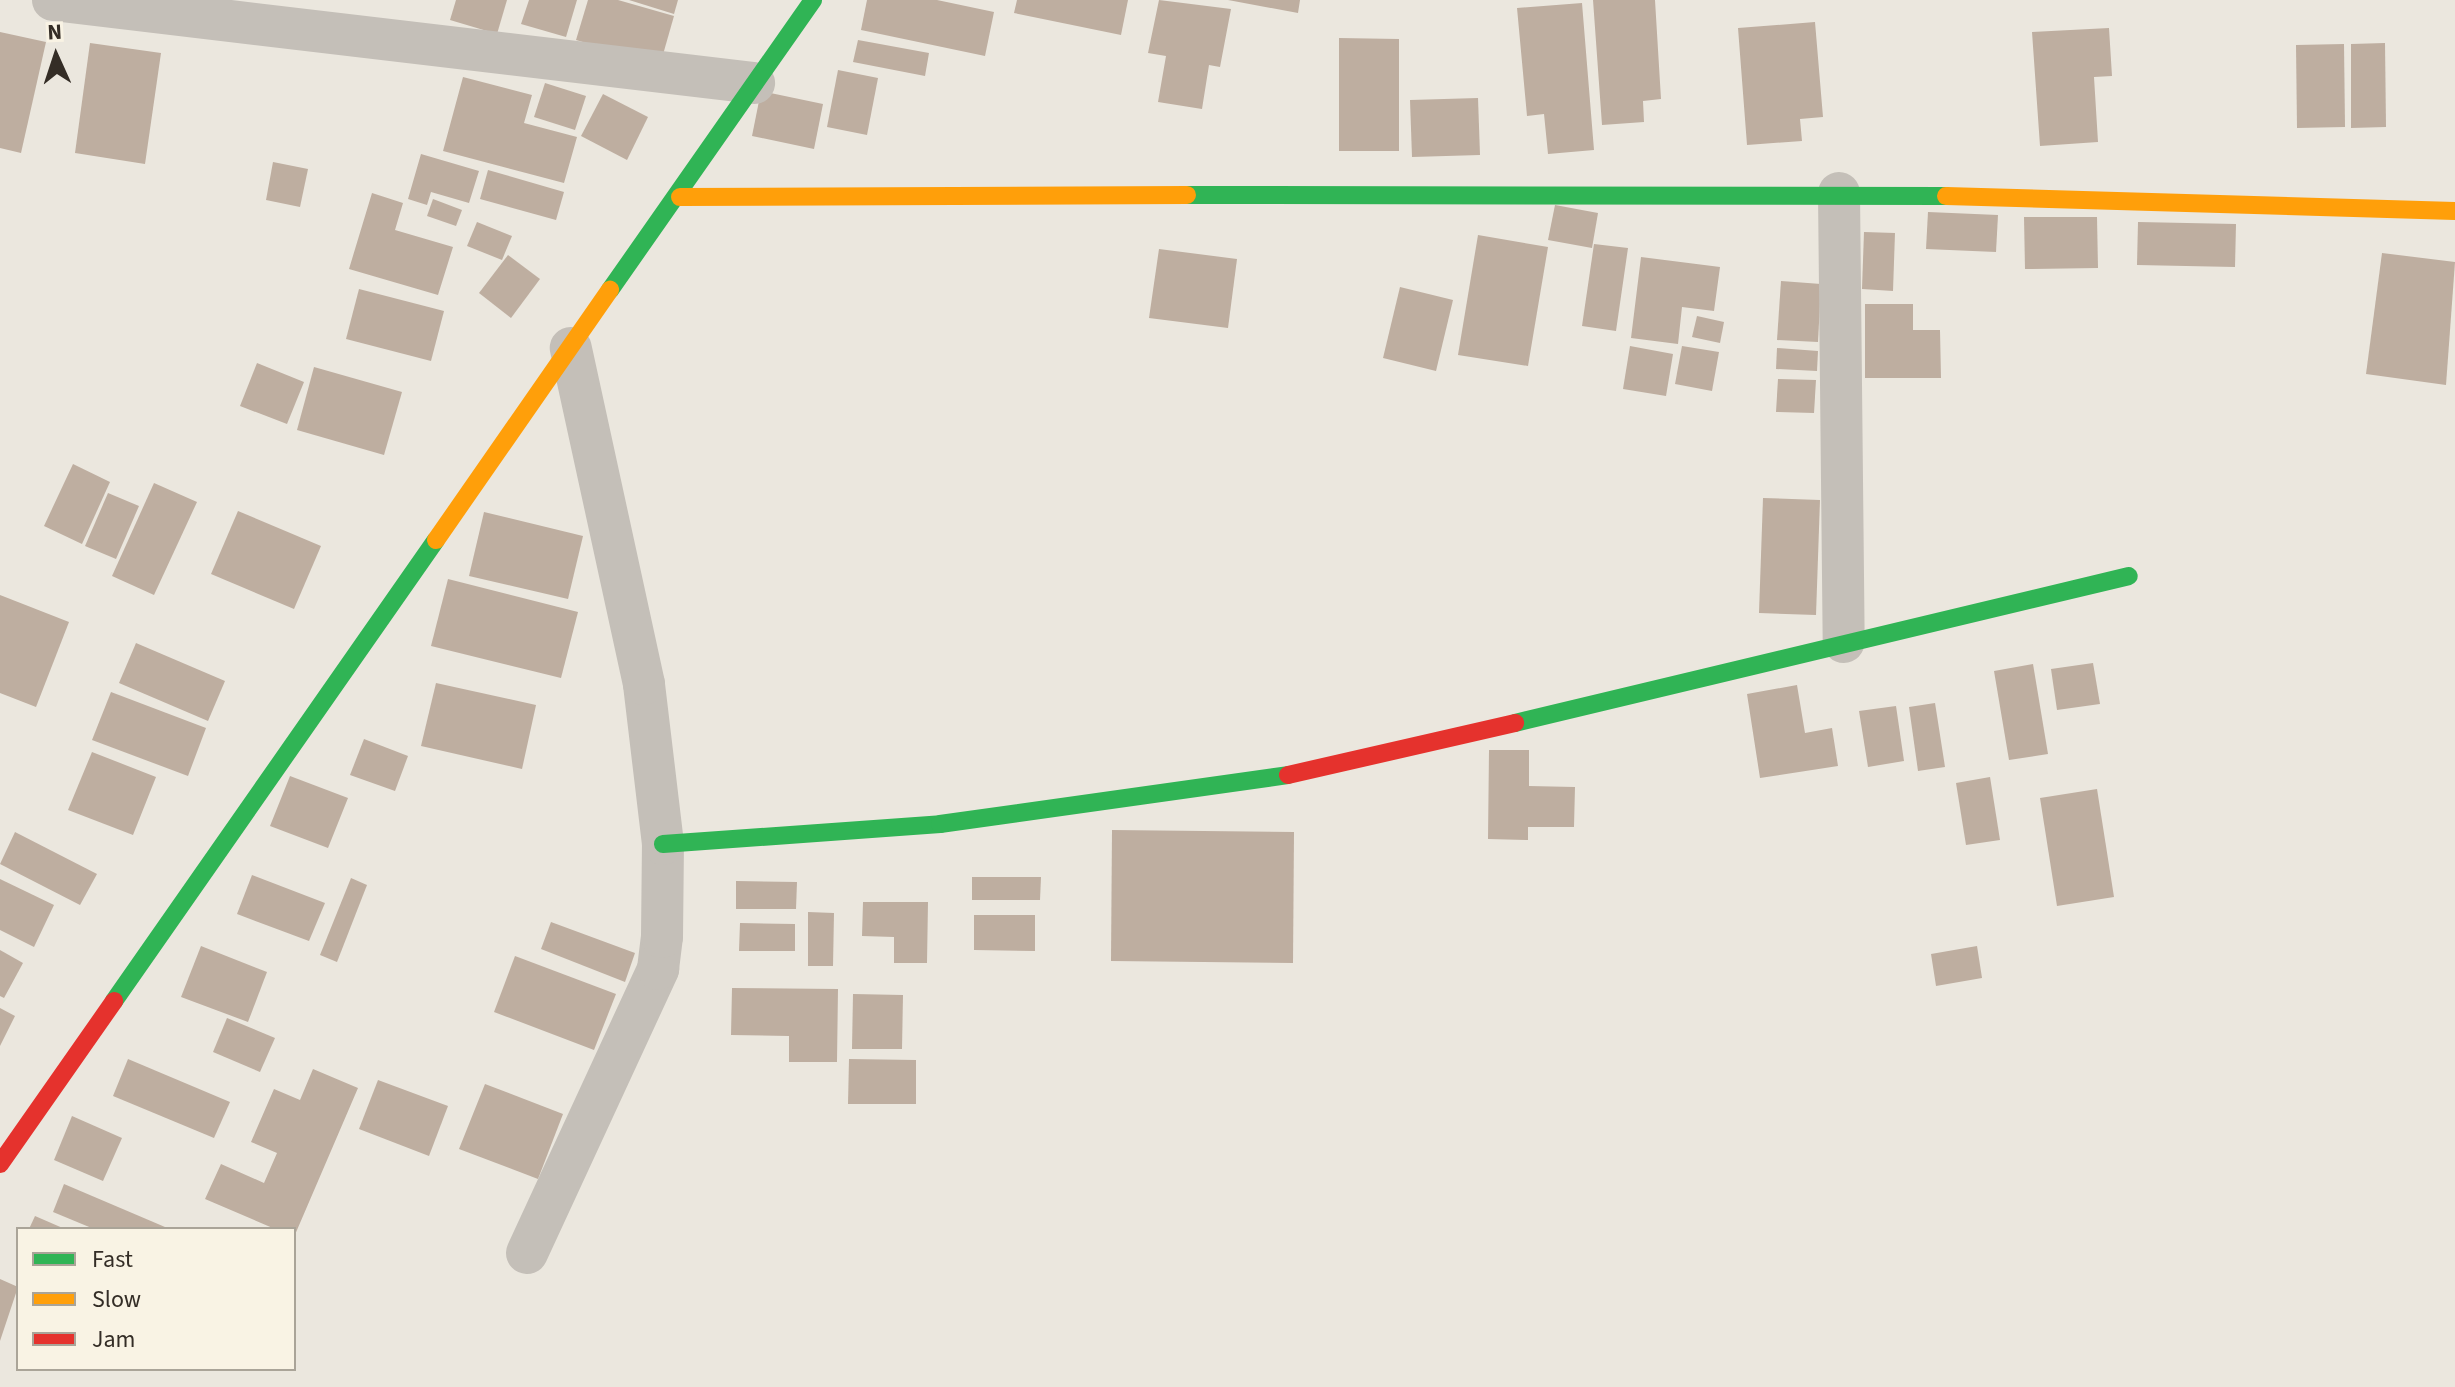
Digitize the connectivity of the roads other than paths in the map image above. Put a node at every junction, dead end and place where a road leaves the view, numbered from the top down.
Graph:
1 (53, 0) edge
2 (813, 0) edge
3 (754, 83) junction
4 (1839, 193) junction
5 (680, 197) junction
6 (2455, 211) edge
7 (571, 348) junction
8 (2129, 576) dead end
9 (1844, 642) junction
10 (663, 844) junction
11 (0, 1164) edge
12 (527, 1253) dead end

1 - 3 street
2 - 3 street
3 - 5 street
4 - 5 street
4 - 6 street
4 - 9 street
5 - 7 street
7 - 10 street
7 - 11 street
8 - 9 street
9 - 10 street
10 - 12 street

